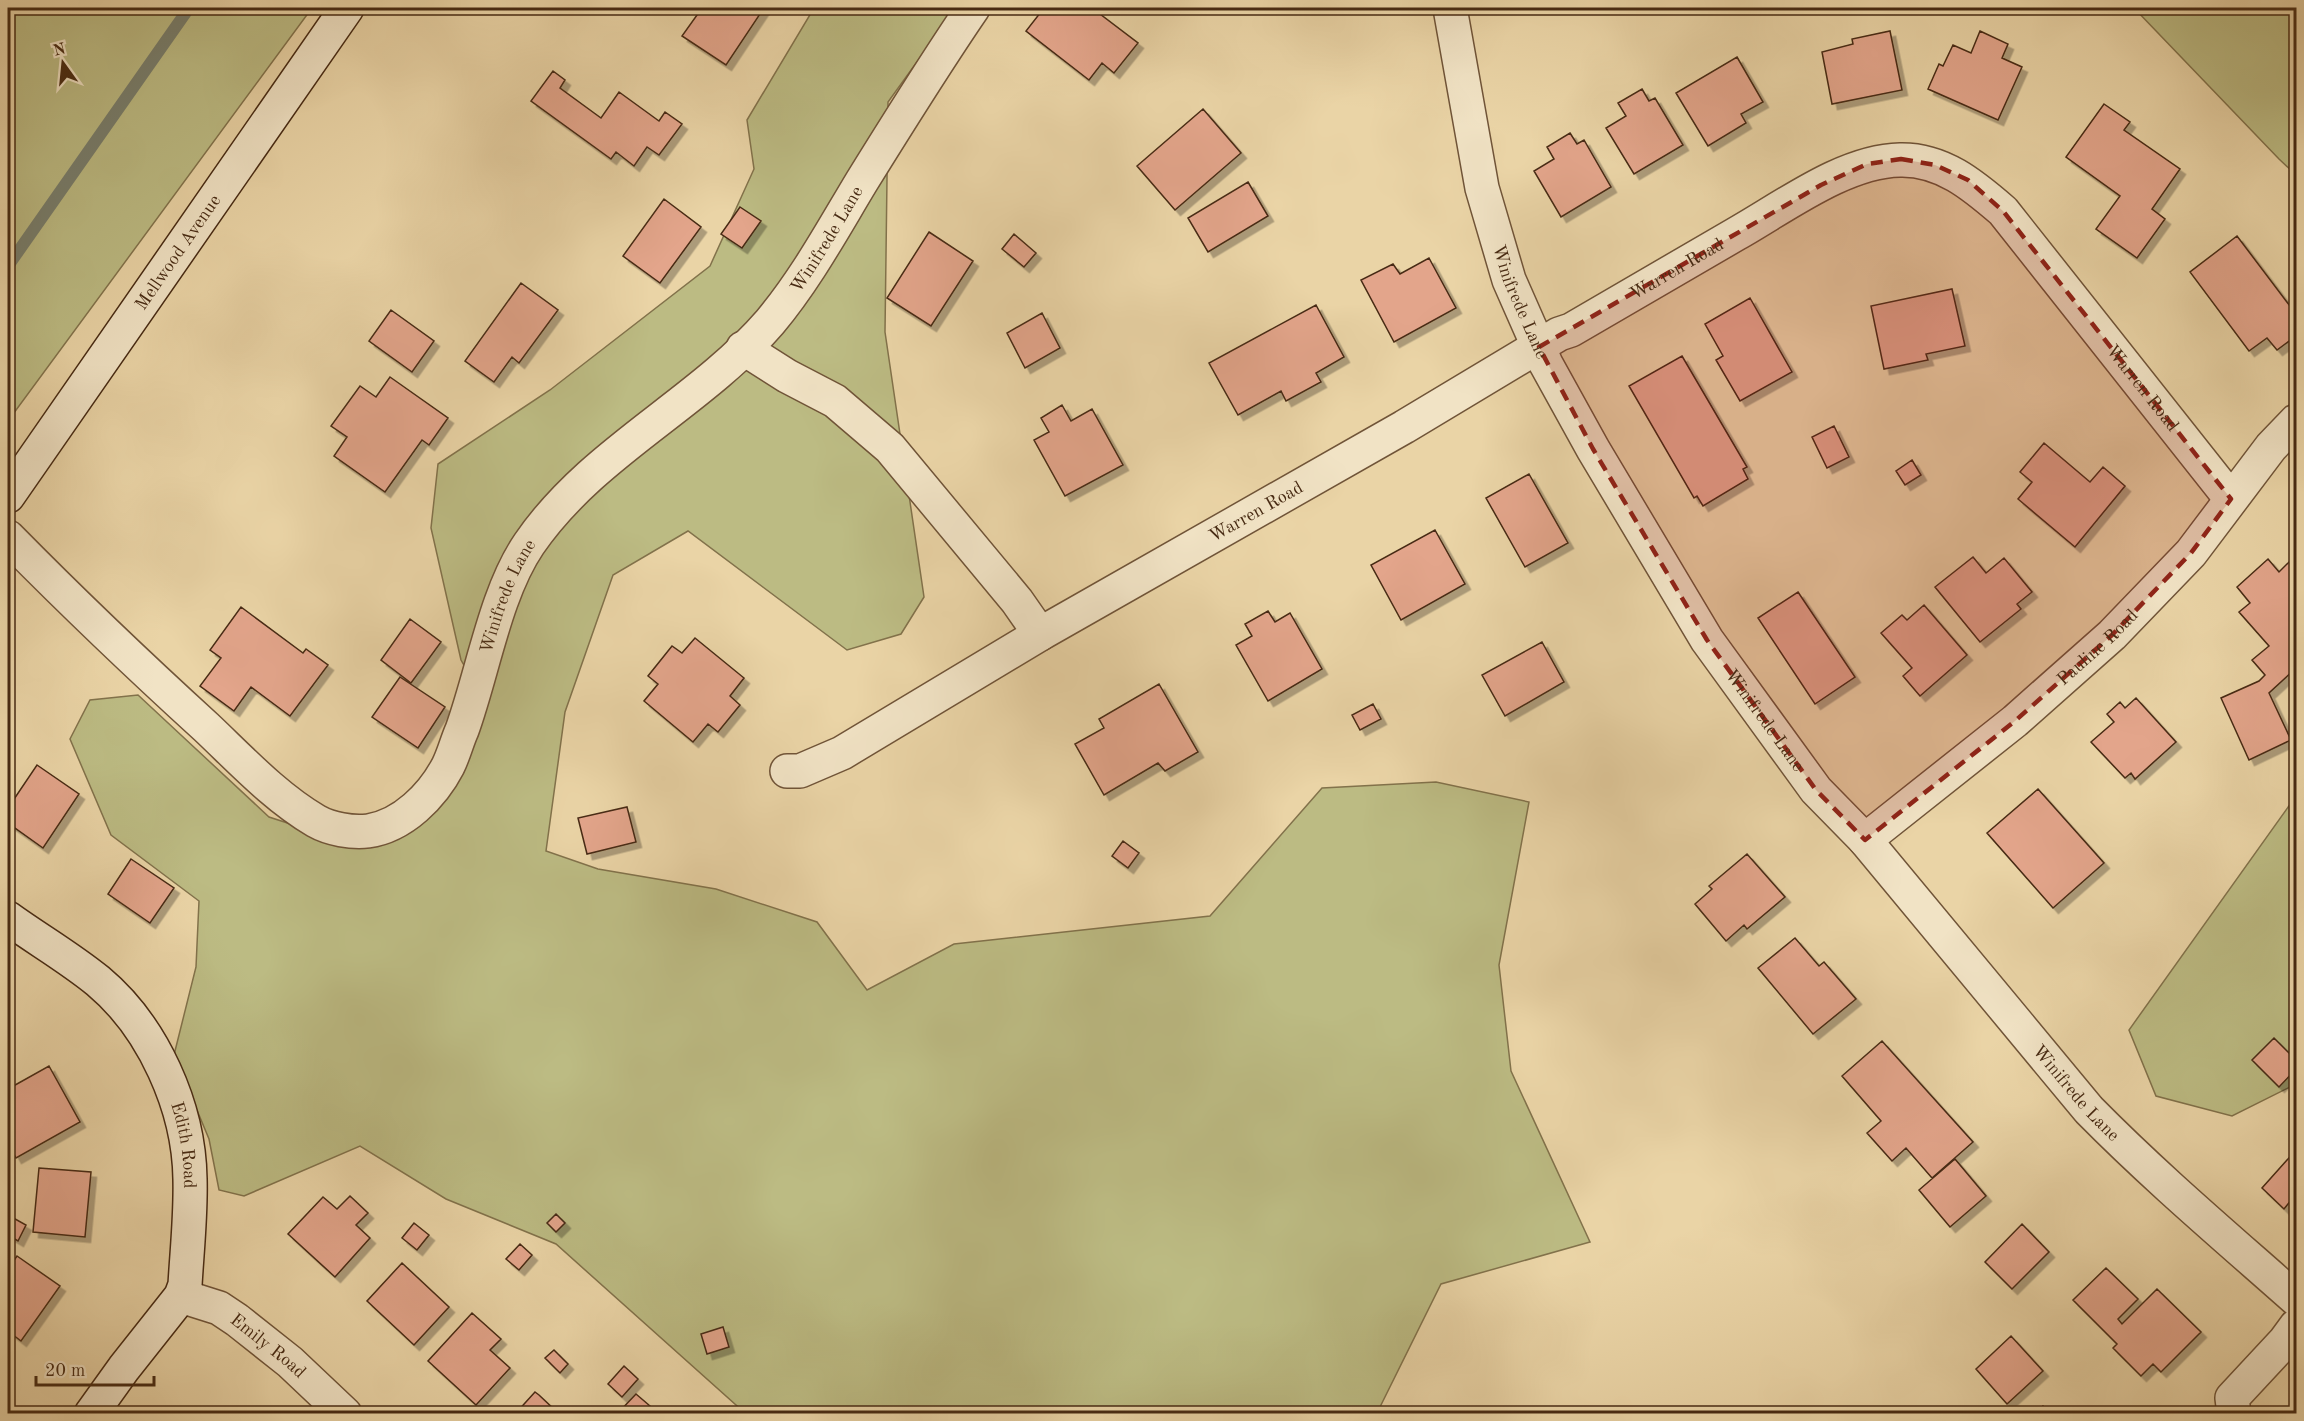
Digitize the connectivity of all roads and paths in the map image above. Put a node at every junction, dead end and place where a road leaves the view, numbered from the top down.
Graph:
1 (347, 8) edge
2 (973, 8) edge
3 (1450, 8) edge
4 (1539, 346) junction
5 (743, 348) junction
6 (2296, 421) edge
7 (8, 496) edge
8 (2231, 499) junction
9 (8, 537) edge
10 (1040, 634) junction
11 (786, 771) dead end
12 (1865, 840) junction
13 (8, 918) edge
14 (181, 1296) junction
15 (2296, 1299) edge
16 (2296, 1326) edge
17 (2228, 1408) edge
18 (92, 1413) edge
19 (345, 1413) edge

1 - 7 street, Mellwood Avenue
2 - 5 street, Winifrede Lane
3 - 4 street, Winifrede Lane
4 - 8 street, Warren Road
4 - 10 street, Warren Road
4 - 12 street, Winifrede Lane
5 - 9 street, Winifrede Lane
5 - 10 street
6 - 8 street, Pauline Road
8 - 12 street, Pauline Road
10 - 11 street, Warren Road
12 - 15 street, Winifrede Lane
13 - 14 street, Edith Road
14 - 18 street, Edith Road
14 - 19 street, Emily Road
16 - 17 street

